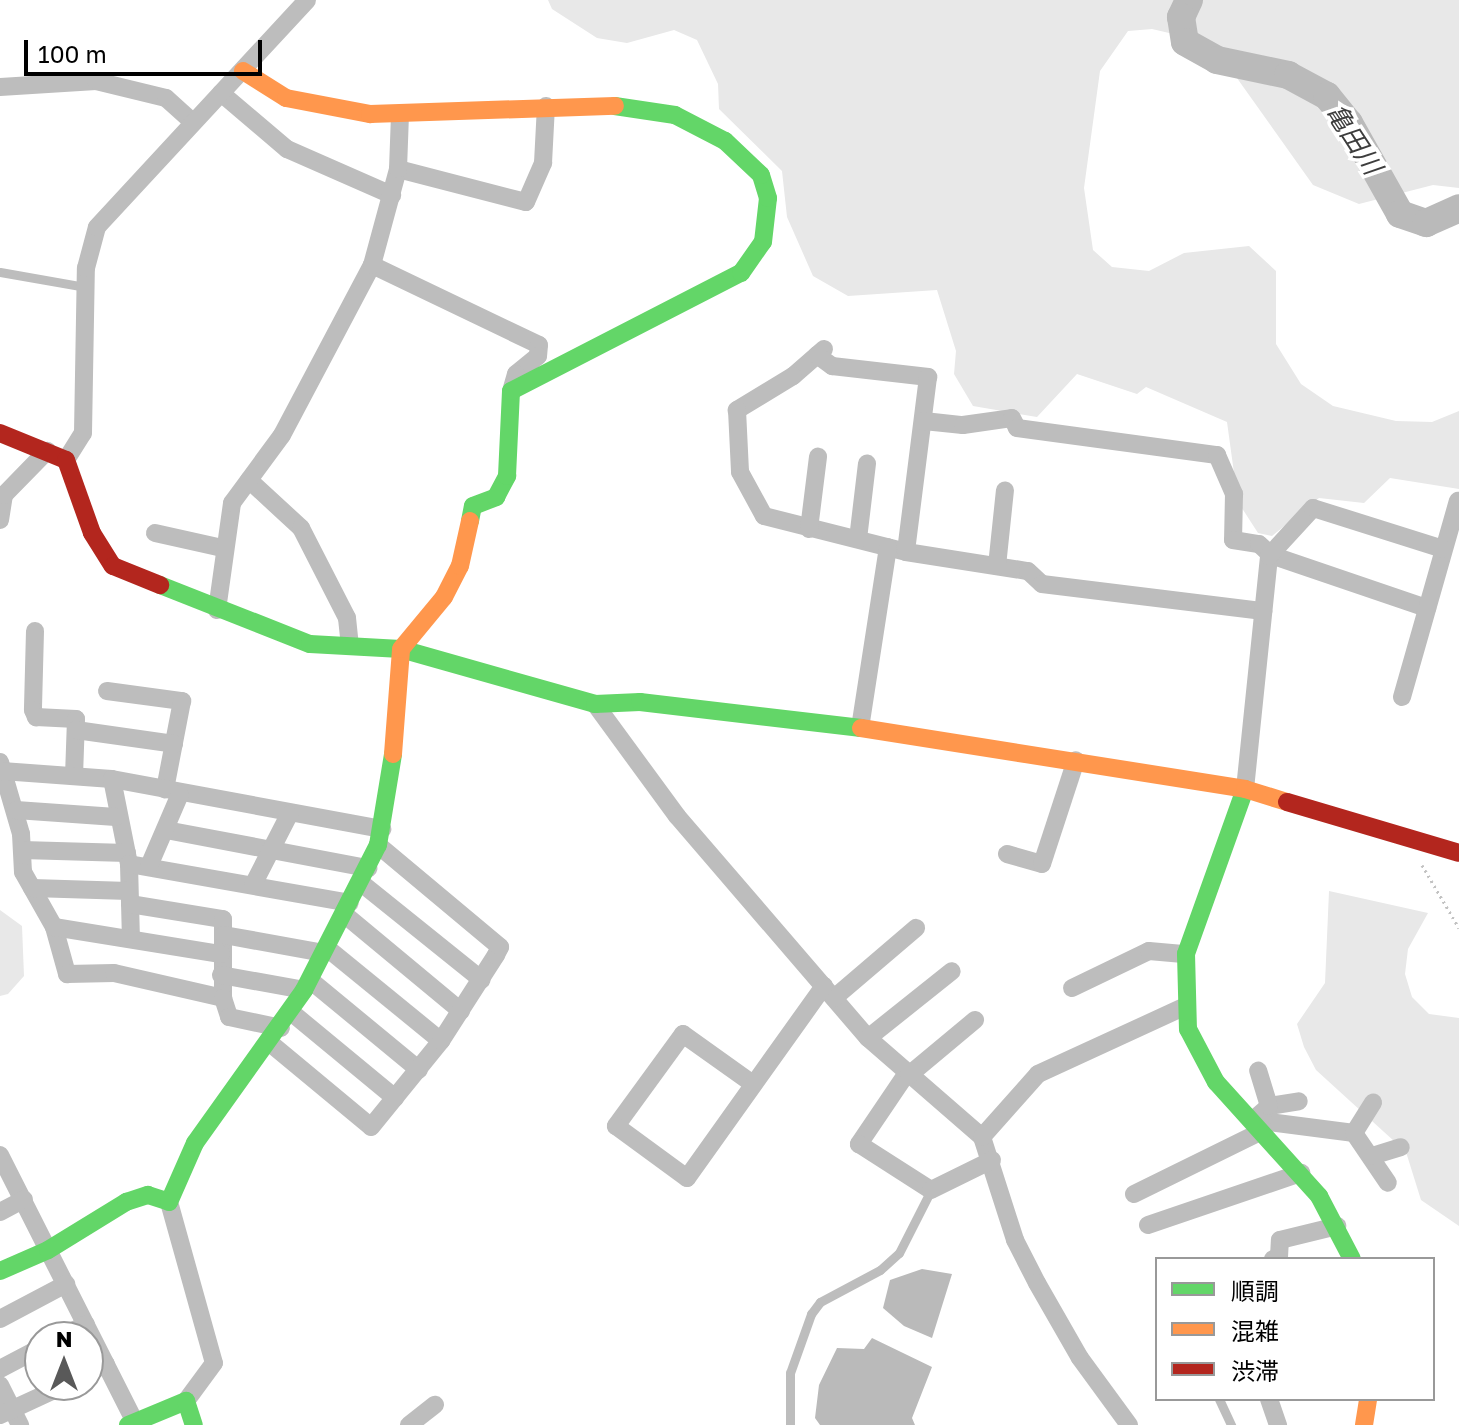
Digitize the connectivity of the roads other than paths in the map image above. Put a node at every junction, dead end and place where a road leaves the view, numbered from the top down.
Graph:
1 (307, 0) edge
2 (243, 71) junction
3 (0, 87) edge
4 (221, 93) junction
5 (546, 106) junction
6 (400, 114) junction
7 (193, 122) junction
8 (398, 169) junction
9 (392, 195) junction
10 (372, 265) junction
11 (0, 272) edge
12 (85, 287) junction
13 (511, 391) junction
14 (924, 421) junction
15 (0, 433) edge
16 (47, 451) junction
17 (818, 457) dead end
18 (66, 460) junction
19 (867, 464) dead end
20 (249, 480) junction
21 (1005, 490) dead end
22 (1458, 501) edge
23 (0, 520) edge
24 (809, 529) junction
25 (155, 533) dead end
26 (858, 539) junction
27 (222, 548) junction
28 (1443, 549) junction
29 (897, 550) junction
30 (1271, 555) junction
31 (997, 566) junction
32 (1427, 608) junction
33 (217, 610) junction
34 (1263, 611) junction
35 (35, 631) dead end
36 (350, 646) junction
37 (401, 649) junction
38 (107, 691) dead end
39 (1402, 697) dead end
40 (595, 704) junction
41 (860, 728) junction
42 (76, 730) junction
43 (174, 744) junction
44 (1076, 760) junction
45 (1, 766) edge
46 (74, 775) junction
47 (112, 779) junction
48 (1245, 789) junction
49 (173, 791) junction
50 (16, 810) junction
51 (289, 815) junction
52 (116, 817) junction
53 (166, 830) junction
54 (380, 837) junction
55 (22, 850) junction
56 (270, 850) junction
57 (1459, 853) edge
58 (1007, 854) dead end
59 (128, 858) junction
60 (149, 866) junction
61 (364, 875) junction
62 (253, 885) junction
63 (32, 888) junction
64 (129, 897) junction
65 (347, 908) junction
66 (54, 927) junction
67 (916, 928) dead end
68 (131, 939) junction
69 (222, 945) junction
70 (326, 950) junction
71 (1186, 954) junction
72 (952, 971) dead end
73 (221, 975) junction
74 (482, 980) junction
75 (307, 985) junction
76 (1072, 988) dead end
77 (829, 992) junction
78 (223, 998) junction
79 (1184, 1007) junction
80 (461, 1011) junction
81 (975, 1020) dead end
82 (281, 1028) junction
83 (868, 1038) junction
84 (441, 1041) junction
85 (419, 1070) junction
86 (1258, 1071) dead end
87 (908, 1074) junction
88 (753, 1084) junction
89 (395, 1098) junction
90 (1299, 1101) dead end
91 (1373, 1103) dead end
92 (1269, 1106) junction
93 (1258, 1125) junction
94 (1354, 1133) junction
95 (982, 1137) junction
96 (1401, 1147) dead end
97 (1372, 1156) junction
98 (1, 1159) edge
99 (992, 1160) junction
100 (1301, 1173) junction
101 (1388, 1183) dead end
102 (931, 1190) junction
103 (1134, 1194) dead end
104 (24, 1199) junction
105 (169, 1202) junction
106 (0, 1212) edge
107 (1148, 1225) dead end
108 (1337, 1226) junction
109 (48, 1250) junction
110 (1279, 1257) edge
111 (1351, 1257) edge
112 (0, 1271) edge
113 (66, 1284) junction
114 (0, 1319) edge
115 (84, 1321) edge
116 (24, 1356) edge
117 (104, 1360) edge
118 (106, 1364) joint
119 (0, 1369) edge
120 (0, 1385) edge
121 (38, 1401) edge
122 (186, 1401) junction
123 (1220, 1401) edge
124 (1270, 1401) edge
125 (1368, 1401) edge
126 (435, 1405) dead end
127 (11, 1417) edge
128 (132, 1424) edge
129 (194, 1425) edge
130 (409, 1425) edge
131 (790, 1425) edge
132 (1129, 1425) edge
133 (1231, 1425) edge
134 (1278, 1425) edge
135 (1364, 1425) edge

1 - 2 street
2 - 4 street
2 - 6 street
3 - 7 street
4 - 7 street
4 - 9 street
5 - 6 street
5 - 8 street
5 - 13 street
6 - 8 street
7 - 12 street
8 - 9 street
9 - 10 street
10 - 13 street
10 - 20 street
11 - 12 lane
12 - 18 street
13 - 37 street
14 - 24 street
14 - 29 street
14 - 30 street
15 - 16 street
16 - 18 street
16 - 23 street
17 - 24 street
18 - 33 street
19 - 26 street
20 - 27 street
20 - 36 street
21 - 31 street
22 - 28 street
24 - 26 street
25 - 27 street
26 - 29 street
27 - 33 street
28 - 30 street
28 - 32 street
29 - 31 street
29 - 41 street
30 - 32 street
30 - 34 street
31 - 34 street
32 - 39 street
33 - 36 street
34 - 48 street
35 - 42 street
36 - 37 street
37 - 40 street
37 - 54 street
38 - 43 street
40 - 41 street
40 - 77 street
41 - 44 street
42 - 43 street
42 - 46 street
43 - 49 street
44 - 48 street
44 - 58 street
45 - 46 street
45 - 50 street
46 - 47 street
47 - 49 street
47 - 52 street
48 - 57 street
48 - 71 street
49 - 51 street
49 - 53 street
50 - 52 street
50 - 55 street
51 - 54 street
51 - 56 street
52 - 59 street
53 - 56 street
53 - 60 street
54 - 61 street
54 - 74 street
55 - 59 street
55 - 63 street
56 - 61 street
56 - 62 street
59 - 60 street
59 - 64 street
60 - 62 street
61 - 65 street
61 - 74 street
62 - 65 street
63 - 64 street
63 - 66 street
64 - 68 street
64 - 69 street
65 - 70 street
65 - 80 street
66 - 68 street
66 - 78 street
67 - 77 street
68 - 69 street
69 - 70 street
69 - 73 street
70 - 75 street
70 - 84 street
71 - 76 street
71 - 79 street
72 - 83 street
73 - 75 street
73 - 78 street
74 - 80 street
75 - 82 street
75 - 85 street
77 - 83 street
77 - 88 street
78 - 82 street
79 - 93 street
79 - 95 street
80 - 84 street
81 - 87 street
82 - 89 street
82 - 89 street
82 - 105 street
83 - 87 street
84 - 85 street
85 - 89 street
86 - 92 street
87 - 95 street
87 - 102 street
88 - 88 street
90 - 92 street
91 - 94 street
92 - 93 street
93 - 94 street
93 - 100 street
93 - 103 street
94 - 97 street
95 - 99 street
96 - 97 street
97 - 101 street
98 - 104 street
99 - 102 street
99 - 132 street
100 - 107 street
100 - 108 street
102 - 131 lane
104 - 106 street
104 - 109 street
105 - 109 street
105 - 122 street
108 - 110 street
108 - 111 street
109 - 112 street
109 - 113 street
113 - 114 street
113 - 115 street
116 - 119 street
117 - 118 street
118 - 128 street
120 - 127 street
121 - 127 street
122 - 128 street
122 - 129 street
123 - 133 lane
124 - 134 street
125 - 135 street
126 - 130 street

